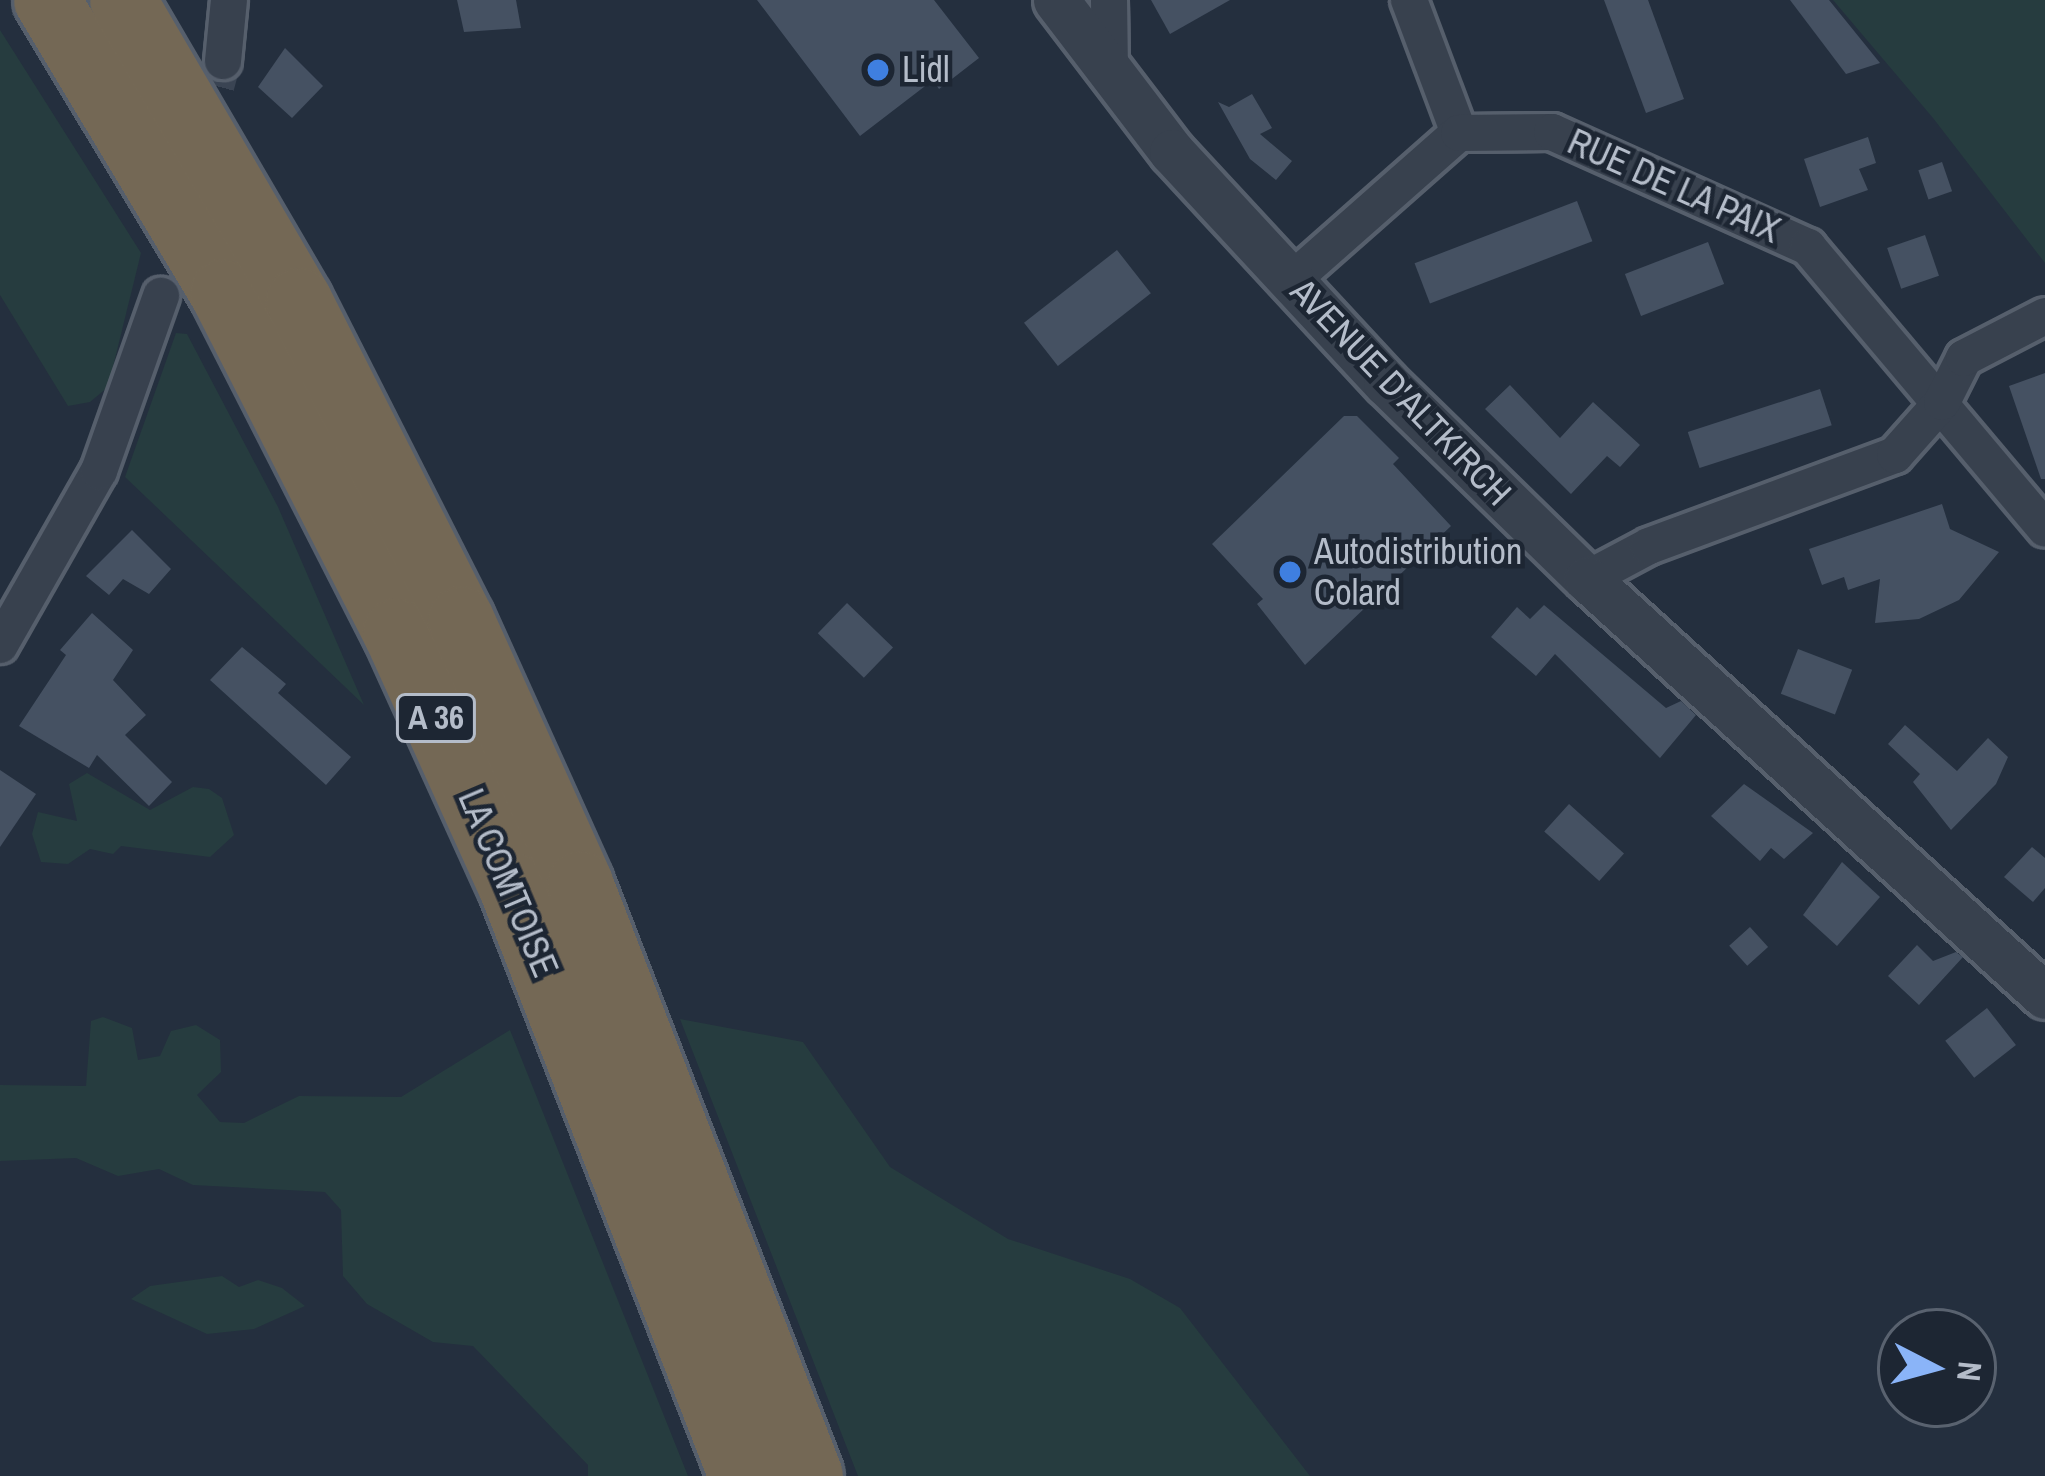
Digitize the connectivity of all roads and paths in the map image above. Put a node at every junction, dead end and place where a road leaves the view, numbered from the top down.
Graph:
1 (47, 0) edge
2 (123, 0) edge
3 (229, 0) edge
4 (1056, 0) edge
5 (1109, 0) edge
6 (1409, 0) edge
7 (223, 61) tunnel mouth
8 (1110, 69) junction
9 (1459, 133) junction
10 (1291, 281) junction
11 (161, 296) dead end
12 (2045, 316) edge
13 (1942, 403) junction
14 (2045, 528) edge
15 (1587, 579) junction
16 (0, 645) edge
17 (2045, 996) edge
18 (742, 1476) edge
19 (810, 1476) edge

1 - 18 highway, LA COMTOISE / A 36
2 - 19 highway, LA COMTOISE / A 36
3 - 7 street
4 - 8 street, AVENUE D'ALTKIRCH
5 - 8 street
6 - 9 street
8 - 10 street, AVENUE D'ALTKIRCH
9 - 10 street
9 - 13 street, RUE DE LA PAIX
10 - 15 street, AVENUE D'ALTKIRCH
11 - 16 street
12 - 13 street
13 - 14 street, RUE DE LA PAIX
13 - 15 street
15 - 17 street, AVENUE D'ALTKIRCH

